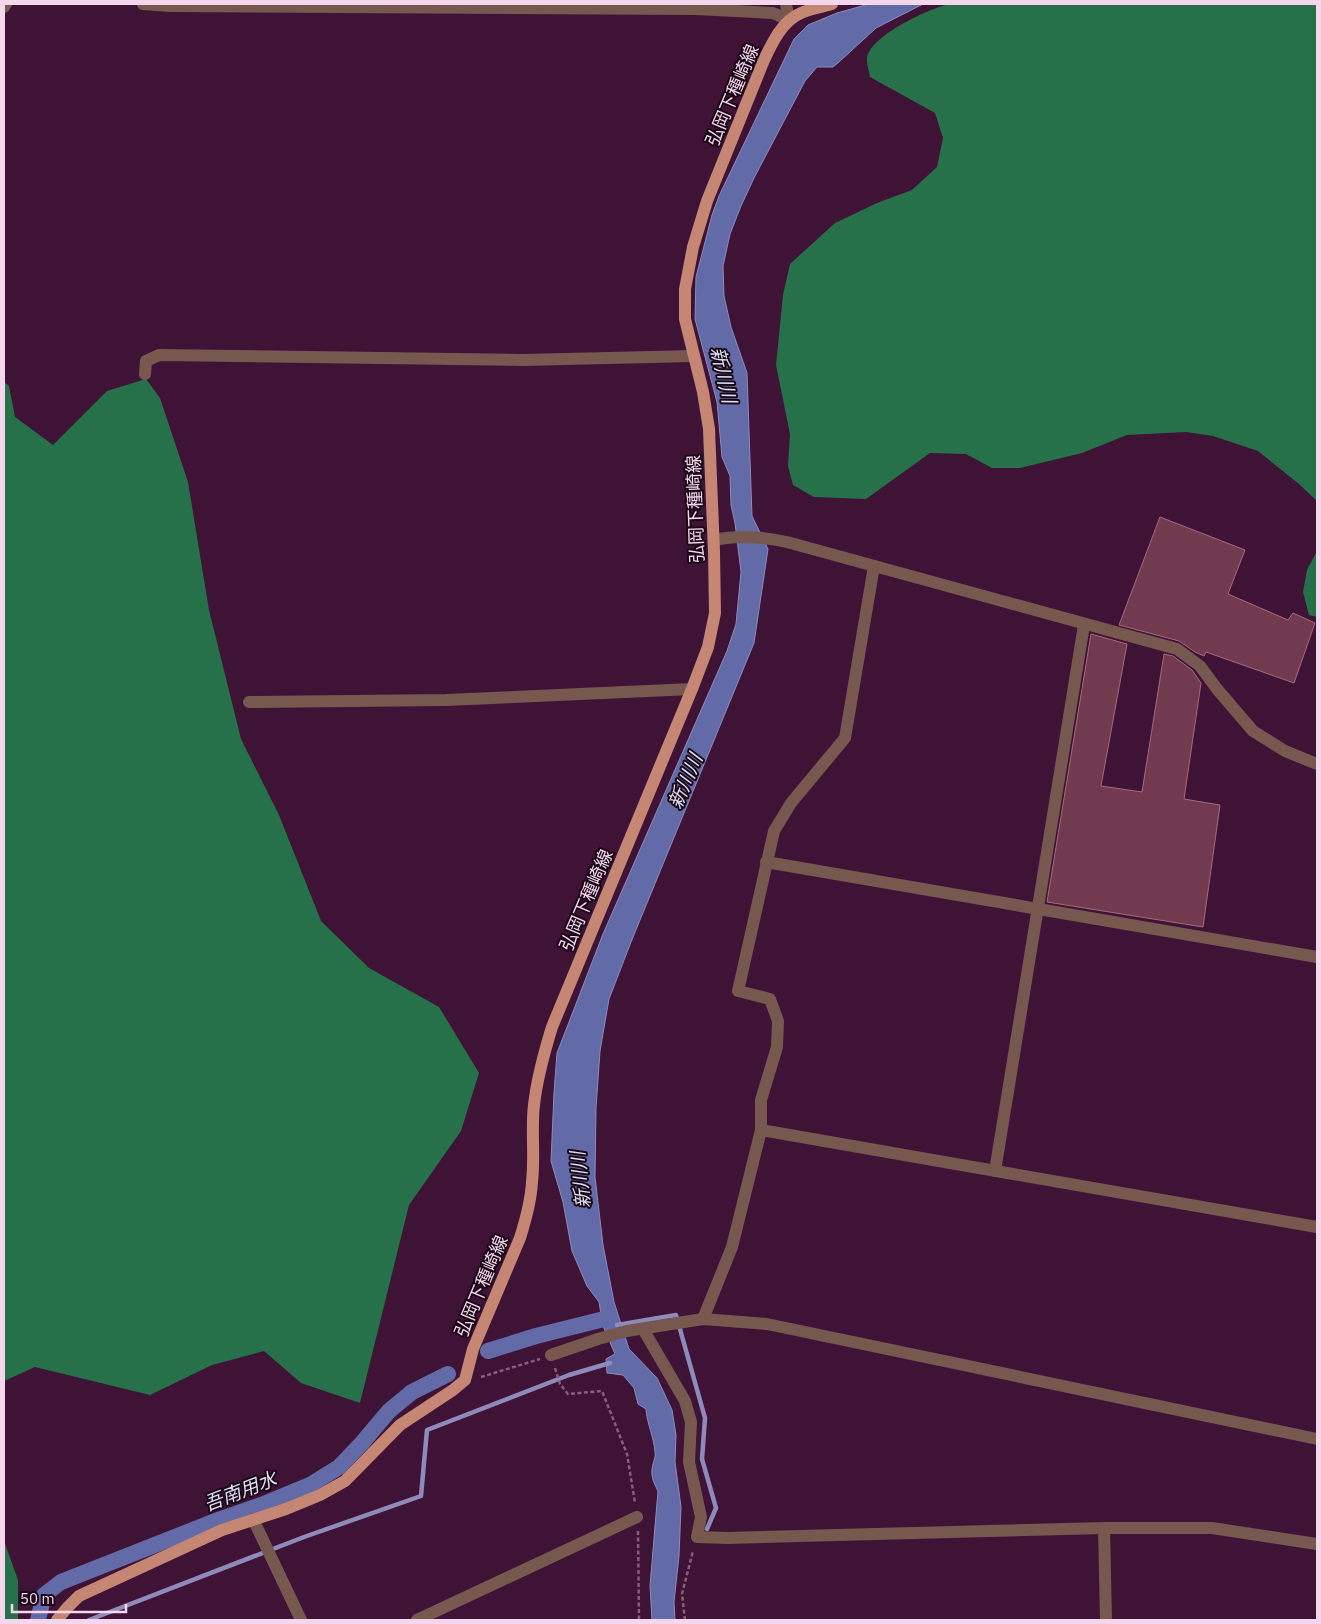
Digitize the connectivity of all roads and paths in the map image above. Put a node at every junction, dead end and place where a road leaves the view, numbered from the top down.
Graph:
1 (6, 4) edge
2 (143, 4) edge
3 (786, 4) edge
4 (832, 4) edge
5 (4, 7) edge
6 (789, 20) junction
7 (693, 356) junction
8 (145, 374) dead end
9 (719, 539) junction
10 (874, 566) junction
11 (1084, 625) junction
12 (692, 689) junction
13 (249, 702) dead end
14 (1317, 764) edge
15 (766, 862) junction
16 (1037, 910) junction
17 (1317, 957) edge
18 (761, 1130) junction
19 (995, 1171) junction
20 (1317, 1227) edge
21 (703, 1319) junction
22 (643, 1329) junction
23 (551, 1355) joint
24 (465, 1380) junction
25 (560, 1384) dead end
26 (1317, 1439) edge
27 (637, 1517) junction
28 (253, 1519) junction
29 (1104, 1528) junction
30 (697, 1537) junction
31 (1317, 1544) edge
32 (57, 1620) edge
33 (301, 1620) edge
34 (417, 1620) edge
35 (639, 1620) edge
36 (685, 1620) edge
37 (1106, 1620) edge

1 - 5 street
2 - 6 street
3 - 6 street
4 - 6 main road, 弘岡下種崎線
6 - 7 main road, 弘岡下種崎線
7 - 8 street
7 - 9 main road, 弘岡下種崎線
9 - 10 street
9 - 12 main road, 弘岡下種崎線
10 - 11 street
10 - 15 street
11 - 14 street
11 - 16 street
12 - 13 street
12 - 24 main road, 弘岡下種崎線
15 - 16 street
15 - 18 street
16 - 17 street
16 - 19 street
18 - 19 street
18 - 21 street
19 - 20 street
21 - 22 street
21 - 26 street
22 - 23 street
22 - 30 street
23 - 24 path
24 - 28 main road
25 - 27 path
27 - 34 street
27 - 35 path
28 - 32 main road
28 - 33 street
29 - 30 street
29 - 31 street
29 - 37 street
30 - 36 path

